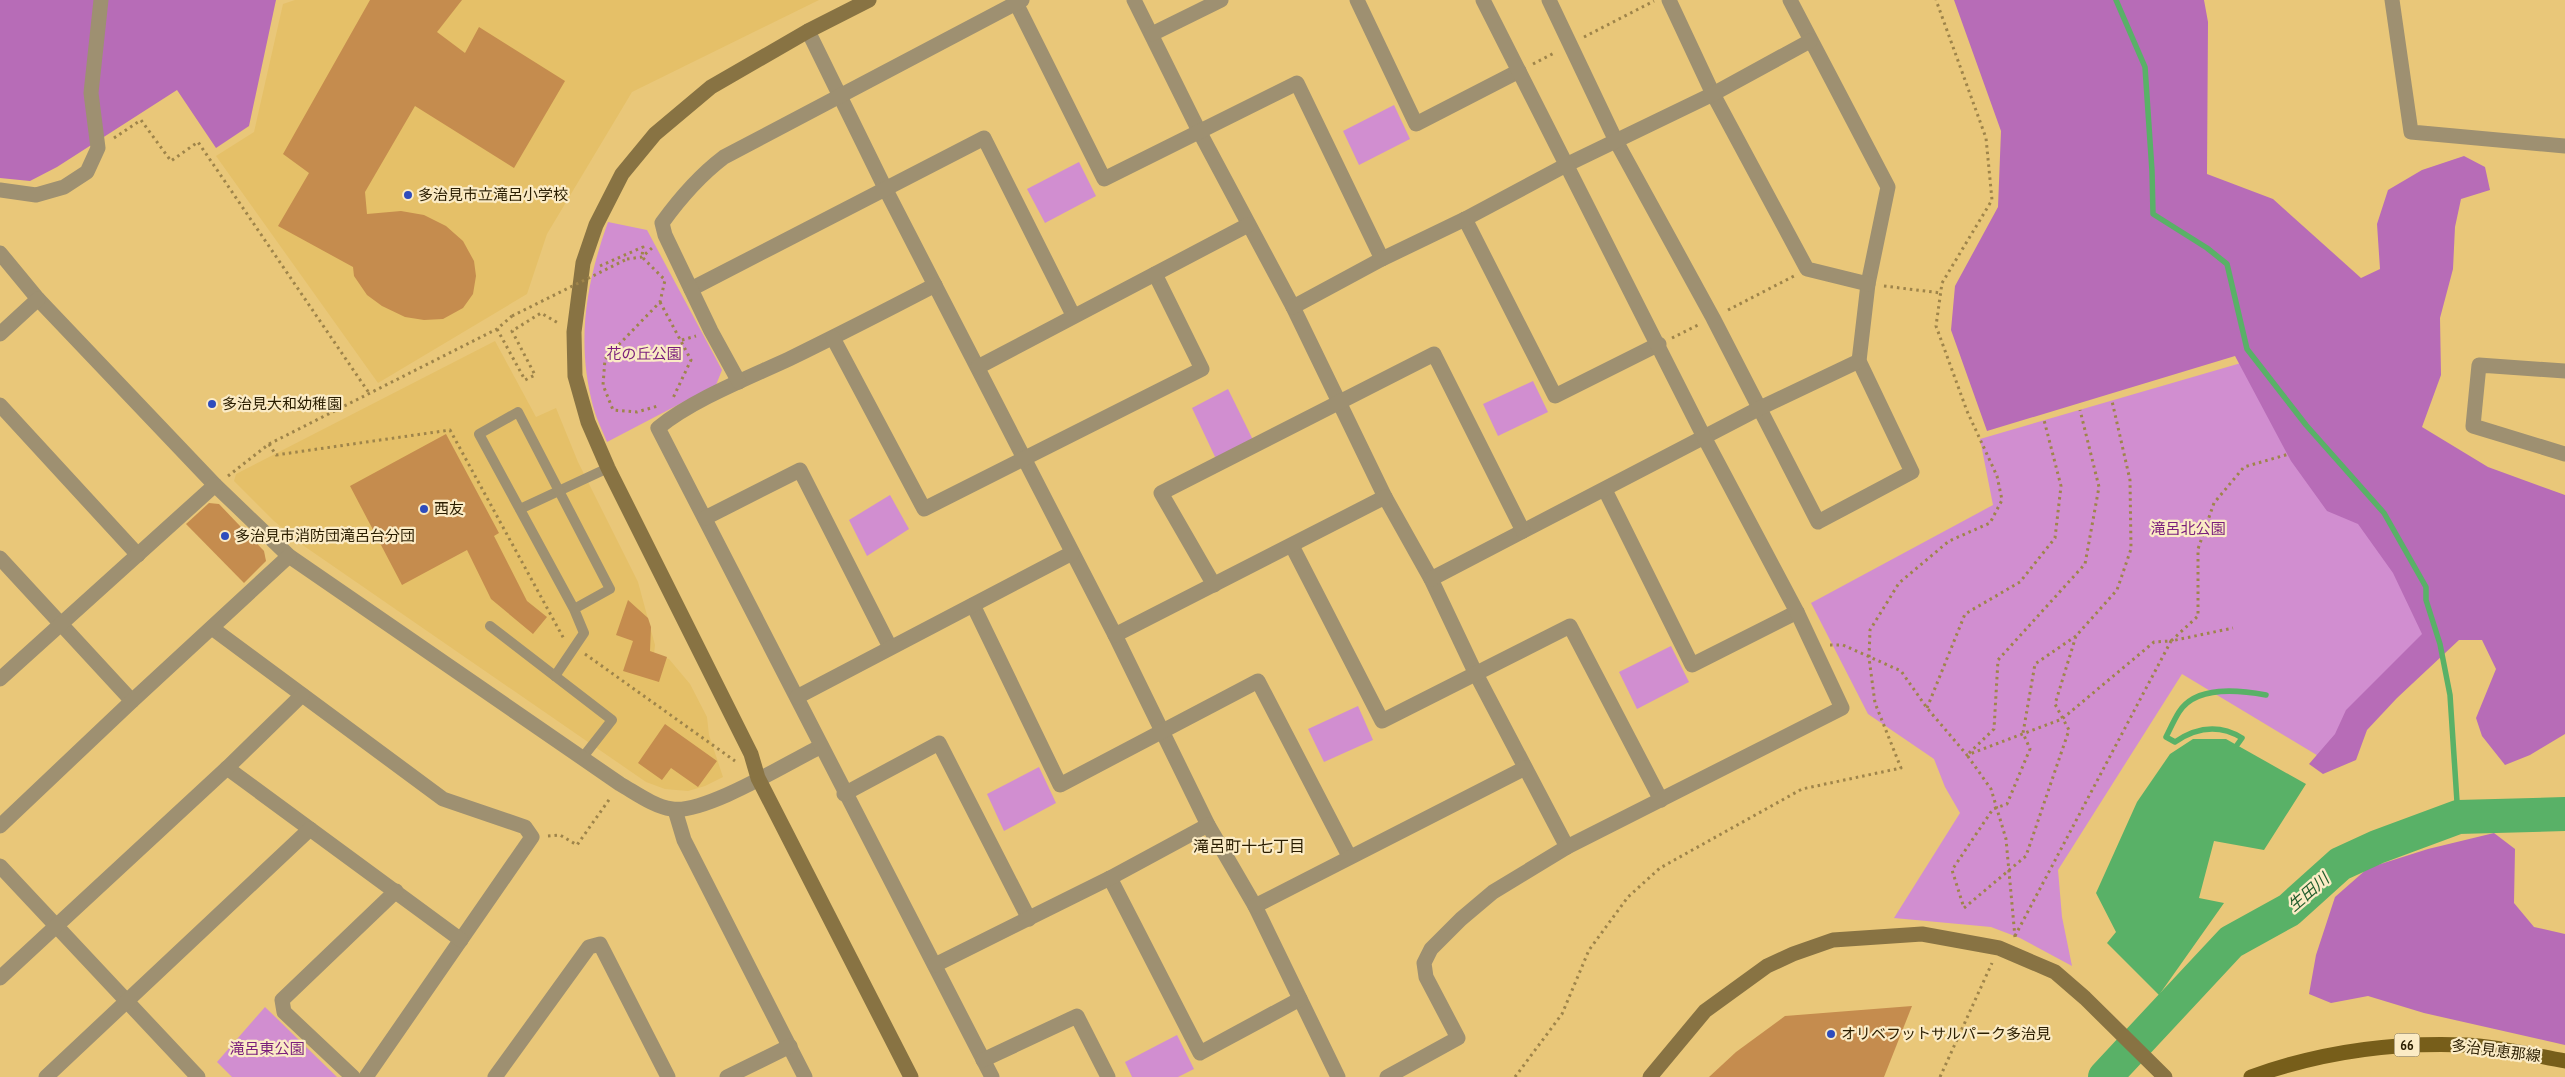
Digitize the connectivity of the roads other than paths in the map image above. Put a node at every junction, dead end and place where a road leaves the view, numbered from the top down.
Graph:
1 (101, 0) edge
2 (869, 0) edge
3 (1134, 0) edge
4 (1221, 0) edge
5 (1357, 0) edge
6 (1483, 0) edge
7 (1549, 0) edge
8 (1668, 0) edge
9 (1790, 0) edge
10 (2392, 0) edge
11 (1019, 2) edge
12 (808, 31) junction
13 (1152, 34) junction
14 (1810, 41) junction
15 (1520, 72) junction
16 (1713, 94) junction
17 (838, 95) junction
18 (1199, 131) junction
19 (1616, 141) junction
20 (2565, 146) edge
21 (1568, 164) junction
22 (0, 190) edge
23 (886, 190) junction
24 (1465, 219) junction
25 (1248, 225) junction
26 (0, 253) edge
27 (1382, 259) junction
28 (1155, 274) junction
29 (1868, 284) junction
30 (935, 285) junction
31 (691, 290) junction
32 (38, 299) junction
33 (1293, 307) junction
34 (1073, 315) junction
35 (0, 334) edge
36 (834, 338) junction
37 (1659, 344) junction
38 (1859, 361) junction
39 (978, 367) junction
40 (2565, 372) edge
41 (739, 382) junction
42 (1338, 402) junction
43 (0, 405) edge
44 (1758, 409) junction
45 (1704, 438) junction
46 (2565, 454) edge
47 (1024, 460) junction
48 (608, 468) junction
49 (215, 485) junction
50 (1605, 490) junction
51 (559, 491) junction
52 (1385, 497) junction
53 (520, 509) junction
54 (705, 518) junction
55 (1523, 531) junction
56 (1292, 546) junction
57 (1072, 553) junction
58 (138, 555) junction
59 (290, 556) junction
60 (0, 558) edge
61 (1431, 579) junction
62 (1214, 585) junction
63 (973, 605) junction
64 (574, 609) junction
65 (1797, 612) junction
66 (61, 624) junction
67 (490, 626) dead end
68 (212, 628) junction
69 (1115, 635) junction
70 (890, 647) junction
71 (1475, 672) junction
72 (555, 676) junction
73 (0, 678) edge
74 (302, 695) junction
75 (797, 697) junction
76 (132, 701) junction
77 (1162, 731) junction
78 (820, 747) junction
79 (583, 757) junction
80 (228, 768) junction
81 (1525, 768) junction
82 (758, 778) junction
83 (844, 794) junction
84 (1661, 800) junction
85 (675, 810) junction
86 (1208, 825) junction
87 (0, 826) edge
88 (310, 829) junction
89 (1567, 847) junction
90 (1349, 856) junction
91 (0, 866) edge
92 (1110, 878) junction
93 (396, 891) junction
94 (1255, 906) junction
95 (1029, 919) junction
96 (55, 927) junction
97 (461, 940) junction
98 (935, 965) junction
99 (0, 978) edge
100 (1300, 999) junction
101 (126, 1000) junction
102 (790, 1046) junction
103 (983, 1060) junction
104 (2565, 1061) edge
105 (52, 1075) edge
106 (198, 1077) edge
107 (353, 1077) edge
108 (366, 1077) edge
109 (496, 1077) edge
110 (668, 1077) edge
111 (727, 1077) edge
112 (805, 1077) edge
113 (911, 1077) edge
114 (992, 1077) edge
115 (1108, 1077) edge
116 (1338, 1077) edge
117 (1387, 1077) edge
118 (1650, 1077) edge
119 (2165, 1077) edge
120 (2251, 1077) edge

1 - 22 street
2 - 12 street
3 - 13 street
4 - 13 street
5 - 15 street
6 - 15 street
7 - 19 street
8 - 16 street
9 - 14 street
10 - 20 street
11 - 17 street
11 - 18 street
12 - 17 street
12 - 48 street
13 - 18 street
14 - 16 street
14 - 29 street
15 - 21 street
16 - 19 street
16 - 29 street
17 - 23 street
17 - 31 street
18 - 25 street
18 - 27 street
19 - 21 street
19 - 44 street
21 - 24 street
21 - 37 street
23 - 30 street
23 - 31 street
23 - 34 street
24 - 27 street
24 - 37 street
25 - 28 street
25 - 33 street
26 - 32 street
27 - 33 street
28 - 34 street
28 - 47 street
29 - 38 street
30 - 36 street
30 - 39 street
31 - 41 street
32 - 35 street
32 - 49 street
33 - 42 street
34 - 39 street
36 - 41 street
36 - 47 street
37 - 45 street
38 - 44 street
38 - 44 street
39 - 47 street
40 - 46 street
41 - 54 street
42 - 52 street
42 - 55 street
42 - 62 street
43 - 58 street
44 - 45 street
45 - 50 street
45 - 65 street
47 - 57 street
48 - 51 lane
48 - 82 street
49 - 58 street
49 - 59 street
50 - 55 street
50 - 65 street
51 - 53 lane
51 - 53 lane
51 - 64 lane
52 - 56 street
52 - 61 street
53 - 64 lane
54 - 70 street
54 - 75 street
55 - 61 street
56 - 62 street
56 - 71 street
57 - 63 street
57 - 69 street
58 - 66 street
59 - 68 street
59 - 79 street
60 - 66 street
61 - 71 street
62 - 69 street
63 - 70 street
63 - 77 street
64 - 72 lane
65 - 84 street
66 - 73 street
66 - 76 street
67 - 72 lane
68 - 74 street
68 - 76 street
69 - 77 street
70 - 75 street
71 - 81 street
71 - 84 street
72 - 79 lane
74 - 80 street
74 - 97 street
75 - 78 street
76 - 87 street
77 - 86 street
77 - 90 street
78 - 82 street
78 - 83 street
79 - 85 street
80 - 88 street
80 - 96 street
81 - 89 street
81 - 90 street
82 - 85 street
82 - 113 street
83 - 95 street
83 - 98 street
84 - 89 street
85 - 102 street
86 - 92 street
86 - 94 street
88 - 93 street
88 - 101 street
89 - 117 street
90 - 94 street
91 - 96 street
92 - 95 street
92 - 100 street
93 - 97 street
93 - 107 street
94 - 100 street
95 - 98 street
96 - 99 street
96 - 101 street
97 - 108 street
98 - 103 street
100 - 116 street
101 - 105 street
101 - 106 street
102 - 111 street
102 - 112 street
103 - 114 street
103 - 115 street
104 - 120 main road, 多治見恵那線 / 66
109 - 110 street
118 - 119 street

